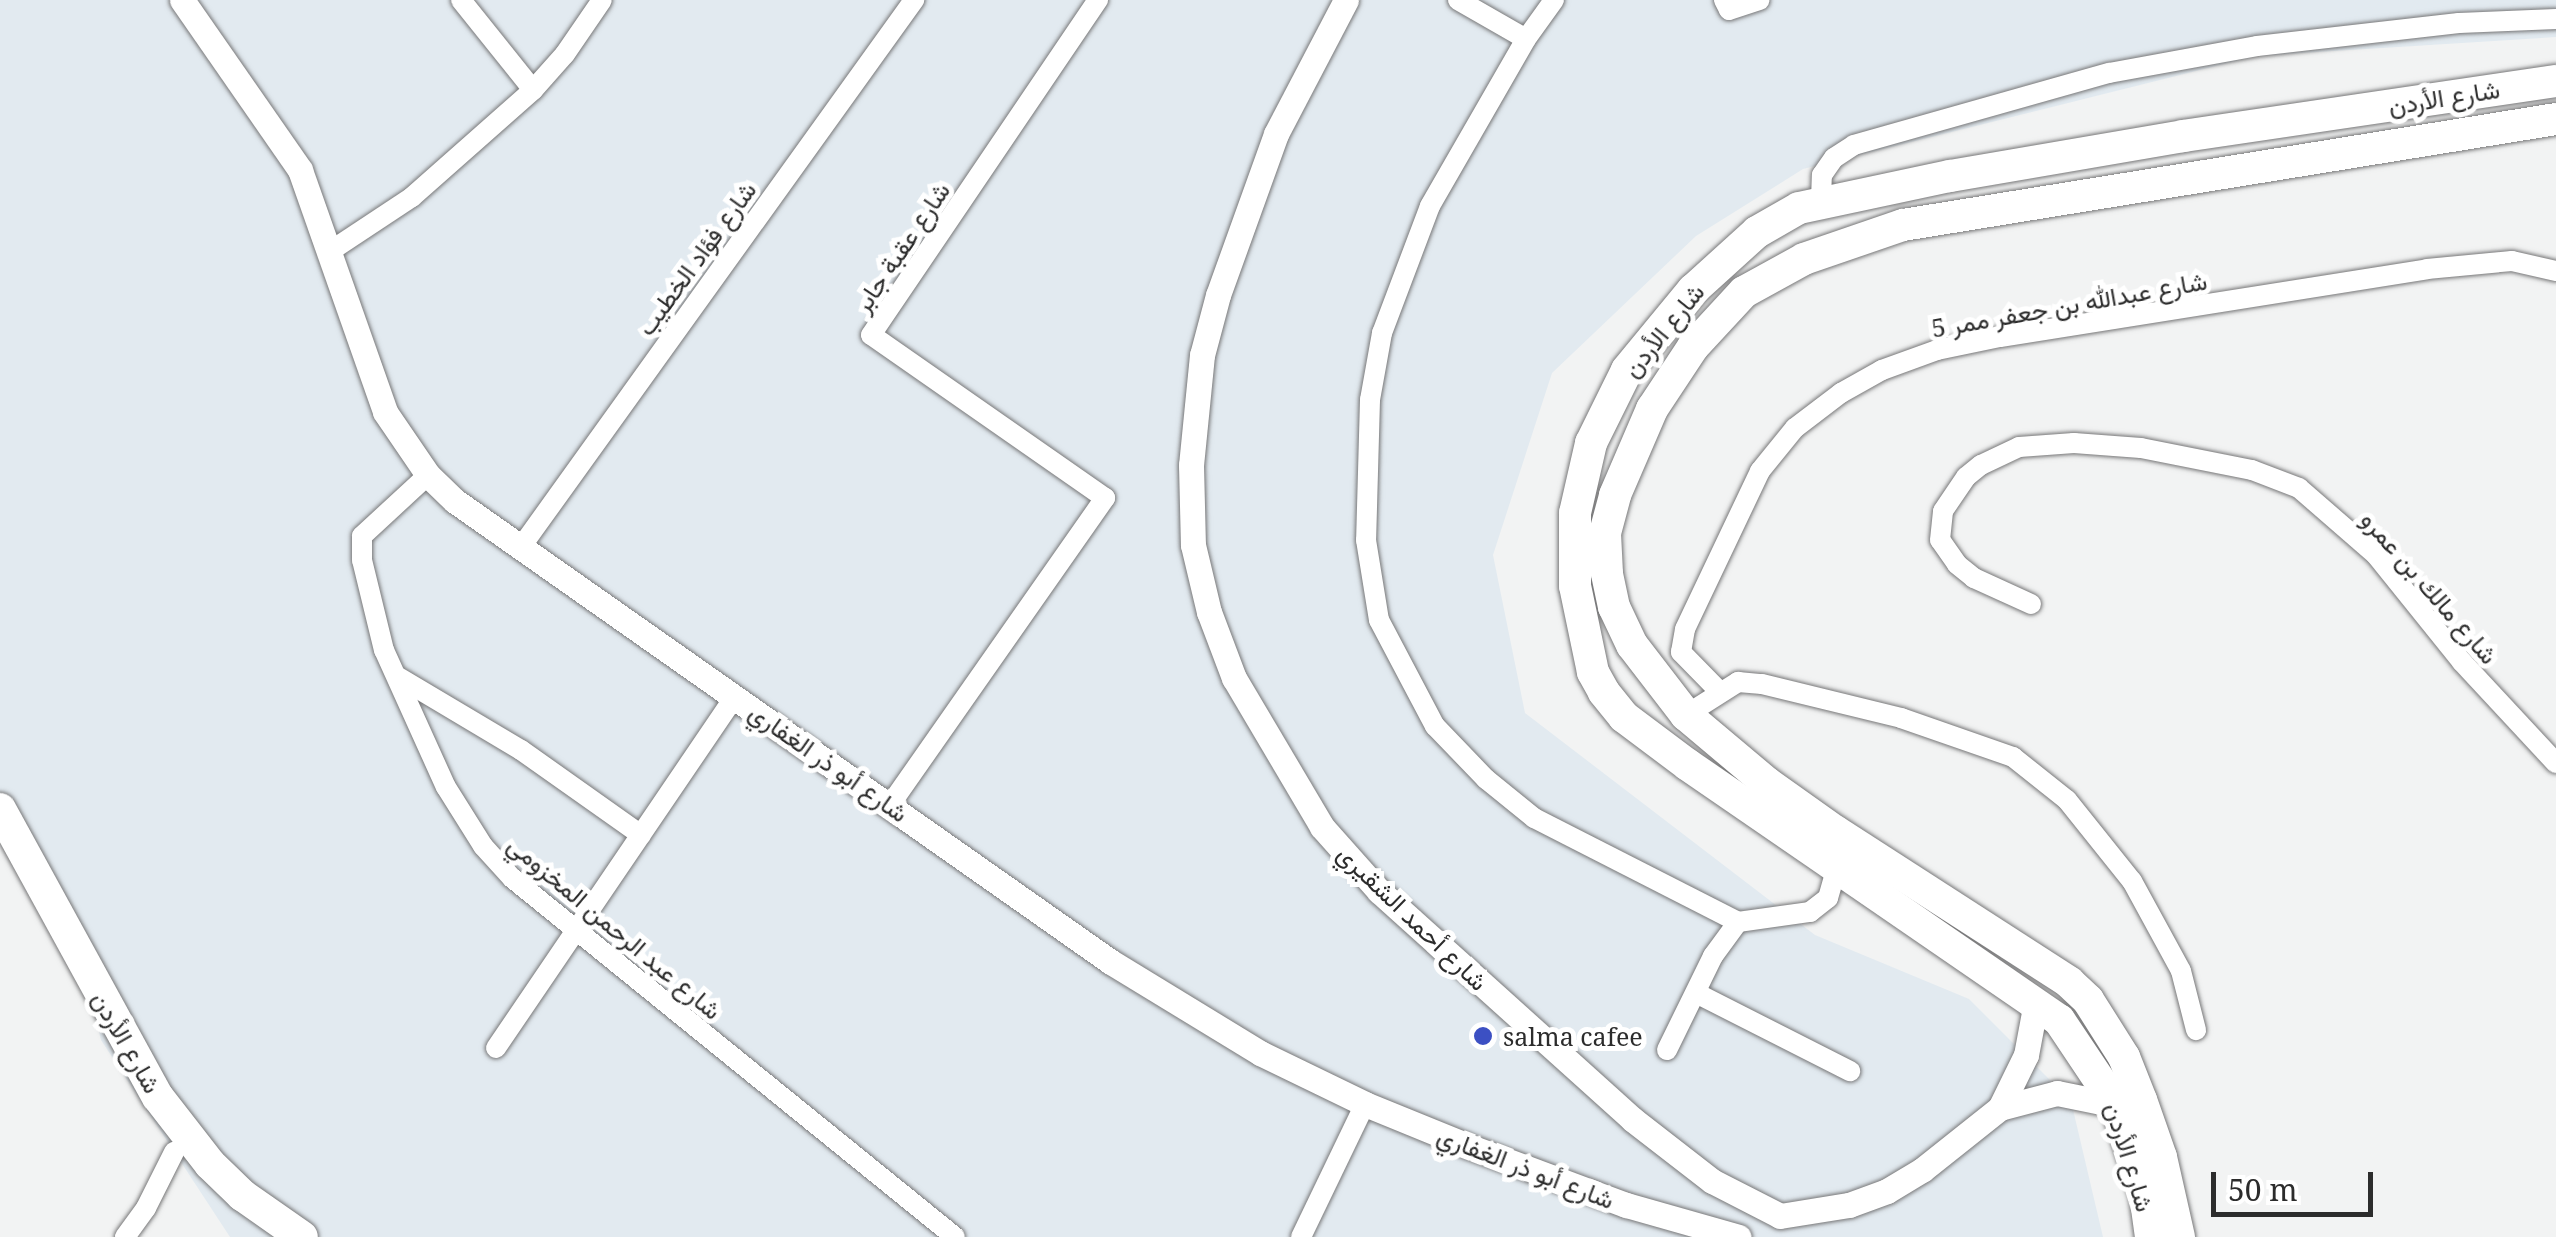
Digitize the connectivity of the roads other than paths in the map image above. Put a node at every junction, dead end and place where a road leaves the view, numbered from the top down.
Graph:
1 (182, 0) edge
2 (461, 0) edge
3 (602, 0) edge
4 (914, 0) edge
5 (1098, 0) edge
6 (1346, 0) edge
7 (1458, 0) edge
8 (1554, 0) edge
9 (1724, 0) edge
10 (1759, 0) edge
11 (2556, 19) edge
12 (1526, 39) junction
13 (2556, 81) edge
14 (533, 90) junction
15 (2556, 120) edge
16 (2183, 136) junction
17 (2189, 176) junction
18 (1821, 200) junction
19 (332, 250) junction
20 (2556, 272) edge
21 (428, 475) junction
22 (521, 548) junction
23 (2031, 604) dead end
24 (398, 676) junction
25 (1720, 692) junction
26 (735, 696) junction
27 (1686, 715) junction
28 (2553, 755) edge
29 (890, 805) junction
30 (0, 808) edge
31 (641, 835) junction
32 (0, 846) edge
33 (1836, 870) junction
34 (1738, 922) junction
35 (576, 930) junction
36 (1696, 993) junction
37 (2036, 1002) junction
38 (2196, 1030) dead end
39 (496, 1048) dead end
40 (1667, 1050) dead end
41 (1850, 1071) dead end
42 (1365, 1104) junction
43 (2116, 1104) junction
44 (2000, 1108) junction
45 (174, 1152) junction
46 (125, 1237) edge
47 (260, 1237) edge
48 (302, 1237) edge
49 (956, 1237) edge
50 (1300, 1237) edge
51 (1738, 1237) edge
52 (2151, 1237) edge
53 (2180, 1237) edge

1 - 19 street, شارع أبو ذر الغفاري
2 - 14 street
3 - 14 street
4 - 22 street, شارع فؤاد الخطيب
5 - 29 street, شارع عقبة جابر
6 - 44 street, شارع أحمد الشقيري
7 - 12 street
8 - 12 street
9 - 10 street
11 - 18 street
12 - 34 street
13 - 16 highway, شارع الأردن
14 - 19 street
15 - 17 highway, شارع الأردن
16 - 17 highway
16 - 18 highway, شارع الأردن
17 - 27 highway, شارع الأردن
18 - 33 highway, شارع الأردن
19 - 21 street, شارع أبو ذر الغفاري
20 - 25 street, شارع عبدالله بن جعفر ممر 5
21 - 22 street, شارع أبو ذر الغفاري
21 - 24 street, شارع عبد الرحمن المخزومي
22 - 26 street, شارع أبو ذر الغفاري
23 - 28 street, شارع مالك بن عمرو
24 - 31 street
24 - 35 street, شارع عبد الرحمن المخزومي
25 - 27 street
25 - 38 street
26 - 29 street, شارع أبو ذر الغفاري
26 - 31 street
27 - 53 highway, شارع الأردن
29 - 42 street, شارع أبو ذر الغفاري
30 - 48 highway, شارع الأردن
31 - 35 street
32 - 45 highway, شارع الأردن
33 - 34 street
33 - 37 highway, شارع الأردن
34 - 36 street
35 - 39 street
35 - 49 street, شارع عبد الرحمن المخزومي
36 - 40 street
36 - 41 street
37 - 43 highway, شارع الأردن
37 - 44 street
42 - 50 street
42 - 51 street, شارع أبو ذر الغفاري
43 - 44 street
43 - 52 highway, شارع الأردن
45 - 46 street
45 - 47 highway, شارع الأردن

